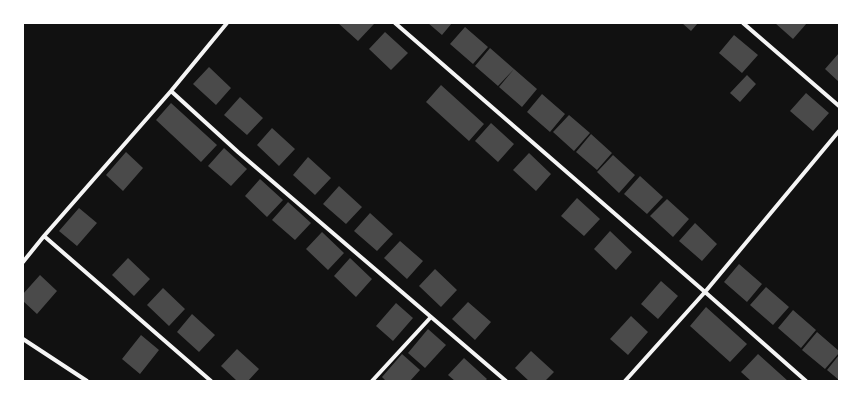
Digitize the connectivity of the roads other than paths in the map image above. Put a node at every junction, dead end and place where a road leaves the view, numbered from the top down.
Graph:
1 (227, 23) edge
2 (394, 23) edge
3 (743, 23) edge
4 (171, 91) junction
5 (839, 106) edge
6 (839, 131) edge
7 (44, 236) junction
8 (23, 262) edge
9 (706, 292) junction
10 (431, 317) junction
11 (23, 339) edge
12 (87, 381) edge
13 (211, 381) edge
14 (372, 381) edge
15 (506, 381) edge
16 (625, 381) edge
17 (806, 381) edge

1 - 4 street
2 - 9 street
3 - 5 street
4 - 7 street
4 - 10 street
6 - 9 street
7 - 8 street
7 - 13 street
9 - 16 street
9 - 17 street
10 - 14 street
10 - 15 street
11 - 12 street

